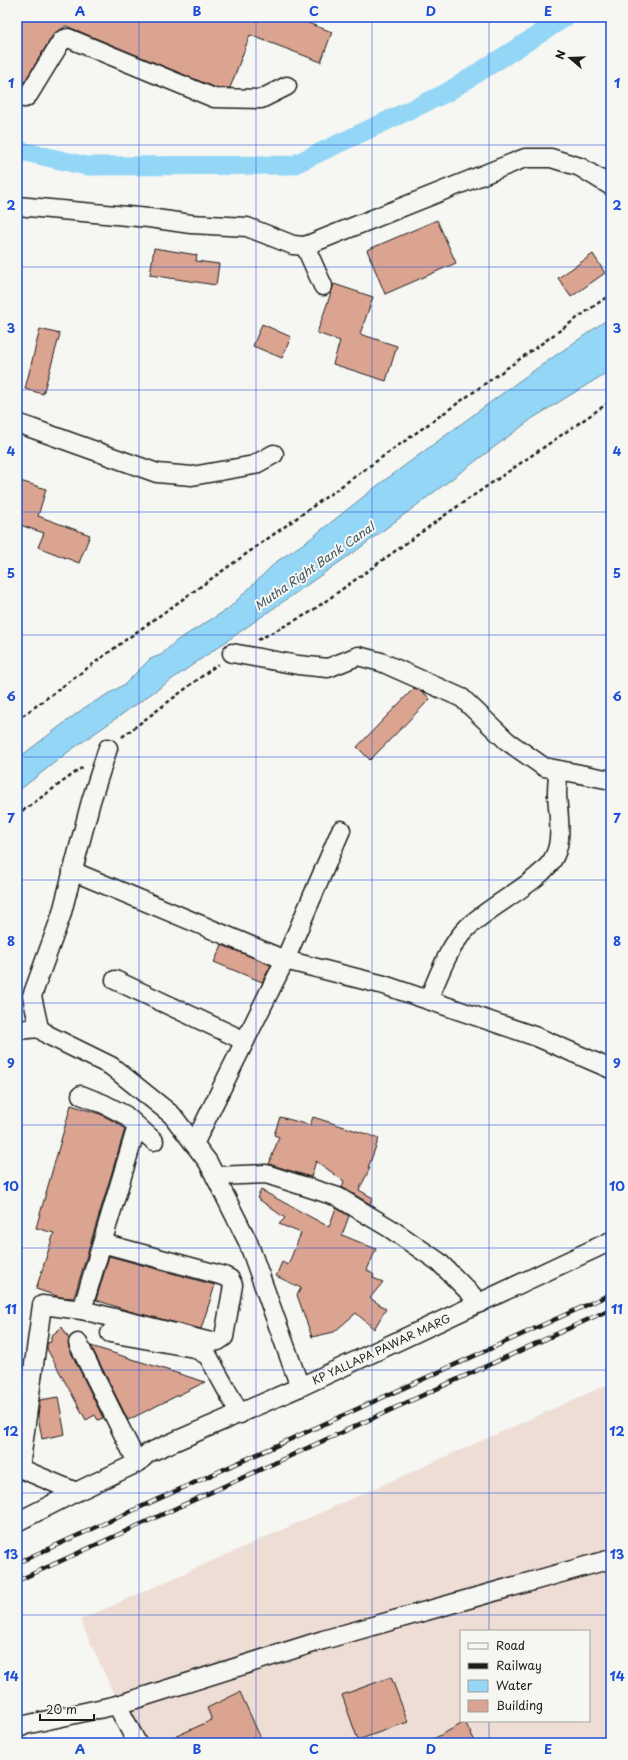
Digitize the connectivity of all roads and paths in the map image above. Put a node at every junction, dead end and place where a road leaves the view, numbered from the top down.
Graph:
1 (287, 86) dead end
2 (17, 97) edge
3 (611, 186) edge
4 (17, 206) edge
5 (305, 246) junction
6 (323, 286) dead end
7 (611, 294) edge
8 (611, 402) edge
9 (17, 423) edge
10 (274, 454) dead end
11 (232, 654) junction
12 (17, 720) edge
13 (108, 748) joint
14 (84, 766) dead end
15 (558, 770) junction
16 (611, 780) edge
17 (17, 815) edge
18 (341, 830) dead end
19 (72, 871) junction
20 (285, 960) junction
21 (115, 980) dead end
22 (428, 1000) junction
23 (39, 1028) junction
24 (17, 1030) edge
25 (245, 1041) junction
26 (611, 1069) edge
27 (81, 1096) dead end
28 (137, 1126) junction
29 (154, 1142) dead end
30 (194, 1144) junction
31 (215, 1176) junction
32 (611, 1241) edge
33 (102, 1243) junction
34 (480, 1303) junction
35 (82, 1310) junction
36 (110, 1333) dead end
37 (78, 1343) dead end
38 (300, 1387) junction
39 (240, 1414) junction
40 (141, 1453) junction
41 (18, 1467) edge
42 (70, 1489) junction
43 (17, 1510) edge
44 (17, 1522) edge
45 (611, 1559) edge
46 (117, 1705) junction
47 (17, 1729) edge
48 (137, 1743) edge

1 - 2 street
3 - 5 street
4 - 5 street
5 - 6 street
7 - 12 path
8 - 11 path
9 - 10 street
11 - 13 path
11 - 15 street
13 - 19 street
14 - 17 path
15 - 16 street
15 - 22 street
18 - 20 street
19 - 20 street
19 - 23 street
20 - 22 street
20 - 25 street
21 - 25 street
22 - 26 street
23 - 24 street
23 - 30 street
25 - 30 street
27 - 28 street
28 - 29 street
28 - 33 street
30 - 31 street
31 - 34 street
31 - 38 street
32 - 34 street, KP YALLAPA PAWAR MARG
33 - 35 street
33 - 35 street
34 - 38 street, KP YALLAPA PAWAR MARG
35 - 41 street
36 - 39 street
37 - 40 street
38 - 39 street, KP YALLAPA PAWAR MARG
39 - 40 street, KP YALLAPA PAWAR MARG
40 - 42 street, KP YALLAPA PAWAR MARG
41 - 42 street
42 - 43 street, KP YALLAPA PAWAR MARG
42 - 44 street, KP YALLAPA PAWAR MARG
45 - 46 street
46 - 47 street
46 - 48 street

